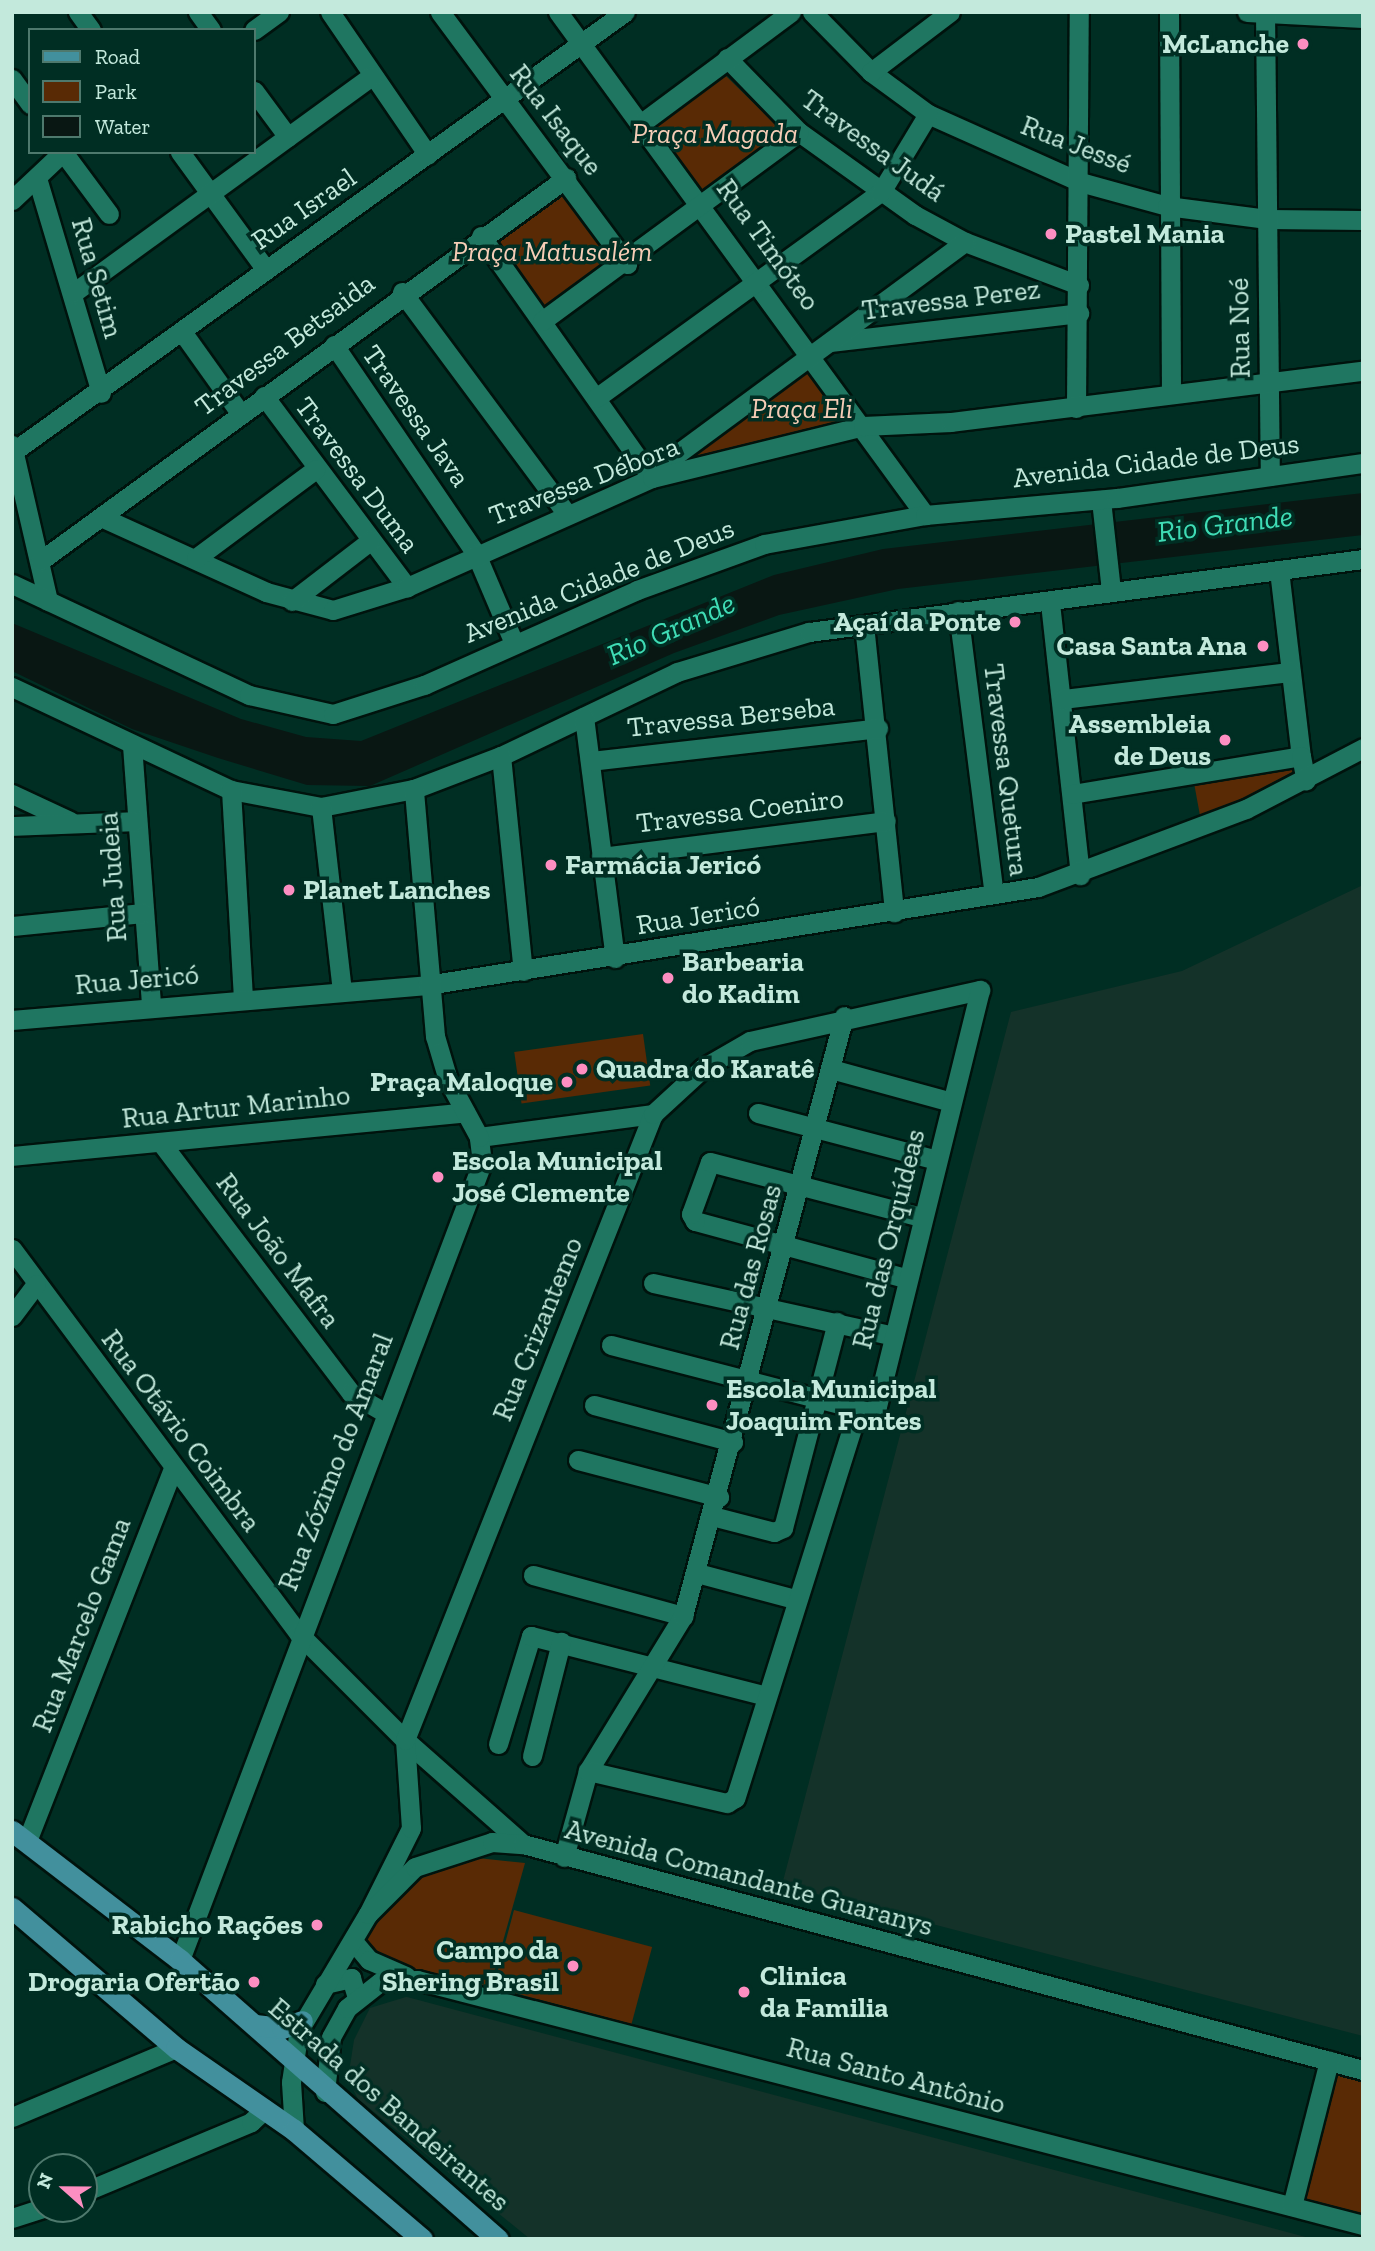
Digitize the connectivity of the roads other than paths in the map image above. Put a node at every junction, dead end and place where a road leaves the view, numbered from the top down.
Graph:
1 (78, 12) edge
2 (198, 12) edge
3 (279, 12) edge
4 (330, 12) edge
5 (440, 12) edge
6 (558, 12) edge
7 (625, 12) edge
8 (791, 12) edge
9 (812, 12) edge
10 (950, 12) edge
11 (1079, 12) edge
12 (1169, 12) edge
13 (1259, 13) edge
14 (1363, 18) edge
15 (90, 28) edge
16 (210, 28) edge
17 (256, 29) edge
18 (583, 44) junction
19 (727, 58) junction
20 (872, 72) junction
21 (372, 76) junction
22 (12, 79) edge
23 (256, 94) edge
24 (28, 101) edge
25 (506, 102) junction
26 (928, 114) junction
27 (643, 122) junction
28 (799, 132) junction
29 (288, 136) junction
30 (61, 154) edge
31 (64, 154) edge
32 (181, 154) edge
33 (428, 155) junction
34 (37, 178) junction
35 (566, 178) junction
36 (1080, 182) junction
37 (881, 191) junction
38 (210, 193) junction
39 (12, 200) edge
40 (705, 206) junction
41 (1167, 206) junction
42 (108, 214) dead end
43 (1267, 219) junction
44 (1363, 220) edge
45 (481, 236) junction
46 (965, 242) junction
47 (627, 264) junction
48 (266, 270) junction
49 (761, 283) junction
50 (1079, 285) junction
51 (402, 292) junction
52 (73, 293) junction
53 (1079, 313) junction
54 (542, 321) junction
55 (183, 333) junction
56 (830, 342) junction
57 (334, 345) junction
58 (812, 353) junction
59 (1363, 371) edge
60 (1269, 385) junction
61 (101, 393) junction
62 (1171, 393) junction
63 (264, 396) junction
64 (596, 398) junction
65 (1076, 408) junction
66 (240, 413) junction
67 (863, 426) junction
68 (13, 448) edge
69 (1363, 463) edge
70 (316, 469) junction
71 (1270, 475) junction
72 (651, 476) junction
73 (1101, 500) junction
74 (566, 513) junction
75 (925, 515) junction
76 (102, 517) junction
77 (370, 541) junction
78 (476, 554) junction
79 (196, 558) junction
80 (1363, 559) edge
81 (40, 561) junction
82 (1279, 570) junction
83 (12, 584) edge
84 (407, 587) junction
85 (1111, 591) junction
86 (48, 601) junction
87 (292, 601) junction
88 (1050, 603) junction
89 (958, 611) junction
90 (864, 625) junction
91 (514, 643) junction
92 (1290, 672) junction
93 (12, 687) edge
94 (1063, 699) junction
95 (583, 716) junction
96 (878, 729) junction
97 (132, 745) junction
98 (1363, 748) edge
99 (501, 755) junction
100 (1301, 756) junction
101 (590, 761) junction
102 (1306, 781) junction
103 (414, 789) junction
104 (231, 790) junction
105 (12, 794) edge
106 (1072, 794) junction
107 (321, 807) junction
108 (71, 821) junction
109 (135, 821) junction
110 (886, 821) junction
111 (12, 826) edge
112 (601, 857) junction
113 (1080, 875) junction
114 (994, 894) junction
115 (894, 912) junction
116 (143, 913) junction
117 (12, 926) edge
118 (615, 958) junction
119 (523, 971) junction
120 (427, 985) junction
121 (342, 990) junction
122 (980, 990) joint
123 (243, 1000) junction
124 (151, 1005) junction
125 (844, 1016) junction
126 (12, 1020) edge
127 (831, 1069) junction
128 (952, 1102) junction
129 (465, 1112) junction
130 (758, 1113) dead end
131 (653, 1114) junction
132 (816, 1128) junction
133 (479, 1137) junction
134 (163, 1144) junction
135 (12, 1156) edge
136 (937, 1160) junction
137 (801, 1187) junction
138 (921, 1217) junction
139 (785, 1245) junction
140 (12, 1249) edge
141 (905, 1278) junction
142 (653, 1283) dead end
143 (36, 1284) junction
144 (769, 1304) junction
145 (12, 1316) edge
146 (837, 1322) junction
147 (894, 1336) junction
148 (611, 1345) dead end
149 (750, 1380) junction
150 (817, 1399) junction
151 (594, 1405) dead end
152 (858, 1409) junction
153 (385, 1413) junction
154 (733, 1442) junction
155 (578, 1460) dead end
156 (173, 1468) junction
157 (715, 1507) junction
158 (698, 1573) junction
159 (533, 1575) dead end
160 (795, 1599) junction
161 (683, 1616) junction
162 (299, 1634) junction
163 (561, 1642) junction
164 (650, 1667) junction
165 (763, 1695) junction
166 (405, 1740) junction
167 (498, 1744) dead end
168 (532, 1756) dead end
169 (589, 1771) junction
170 (20, 1836) edge
171 (523, 1844) junction
172 (564, 1857) junction
173 (12, 1908) edge
174 (368, 1914) junction
175 (353, 1941) junction
176 (180, 1960) junction
177 (417, 1980) junction
178 (325, 1984) junction
179 (357, 1998) junction
180 (302, 2021) junction
181 (255, 2025) junction
182 (176, 2048) junction
183 (1329, 2061) junction
184 (293, 2063) junction
185 (1363, 2070) edge
186 (325, 2092) junction
187 (265, 2109) junction
188 (12, 2117) edge
189 (294, 2130) junction
190 (98, 2186) edge
191 (1292, 2206) junction
192 (1363, 2225) edge
193 (422, 2239) edge
194 (498, 2239) edge

1 - 15 street
2 - 16 street
3 - 17 street
4 - 21 street
5 - 25 street, Rua Isaque
6 - 18 street, Rua Timóteo
7 - 18 street, Rua Israel
8 - 19 street
9 - 20 street, Rua Jessé
10 - 20 street
11 - 36 street
12 - 41 street
13 - 14 street
13 - 43 street, Rua Noé
18 - 25 street, Rua Israel
18 - 27 street, Rua Timóteo
19 - 27 street
19 - 28 street, Travessa Judá
20 - 26 street, Rua Jessé
21 - 29 street
21 - 33 street
22 - 24 street
23 - 29 street
25 - 33 street, Rua Israel
25 - 35 street, Rua Isaque
26 - 36 street, Rua Jessé
26 - 37 street
27 - 40 street, Rua Timóteo
28 - 37 street, Travessa Judá
28 - 40 street
29 - 38 street
30 - 34 street
31 - 42 street
32 - 38 street
33 - 48 street, Rua Israel
34 - 39 street
34 - 52 street, Rua Setim
35 - 45 street, Travessa Betsaida
35 - 47 street, Rua Isaque
36 - 41 street, Rua Jessé
36 - 50 street
37 - 46 street, Travessa Judá
37 - 49 street
38 - 48 street
38 - 52 street
40 - 47 street
40 - 49 street, Rua Timóteo
41 - 43 street, Rua Jessé
41 - 62 street
43 - 44 street, Rua Jessé
43 - 60 street, Rua Noé
45 - 51 street, Travessa Betsaida
45 - 54 street
46 - 50 street, Travessa Judá
46 - 56 street
47 - 54 street
48 - 55 street, Rua Israel
49 - 58 street, Rua Timóteo
49 - 64 street
50 - 53 street
51 - 57 street, Travessa Betsaida
51 - 74 street
52 - 61 street, Rua Setim
53 - 56 street, Travessa Perez
53 - 65 street
54 - 64 street
55 - 61 street, Rua Israel
55 - 66 street
56 - 58 street
57 - 63 street, Travessa Betsaida
57 - 78 street, Travessa Java
58 - 67 street, Rua Timóteo
58 - 72 street
59 - 60 street, Travessa Débora
60 - 62 street, Travessa Débora
60 - 71 street, Rua Noé
61 - 68 street, Rua Israel
62 - 65 street, Travessa Débora
63 - 66 street, Travessa Betsaida
63 - 70 street, Travessa Duma
64 - 72 street
65 - 67 street, Travessa Débora
66 - 76 street, Travessa Betsaida
67 - 72 street, Travessa Débora
67 - 75 street, Rua Timóteo
68 - 81 street
69 - 71 street, Avenida Cidade de Deus
70 - 77 street, Travessa Duma
70 - 79 street
71 - 73 street, Avenida Cidade de Deus
72 - 74 street, Travessa Débora
73 - 75 street, Avenida Cidade de Deus
73 - 85 street
74 - 78 street, Travessa Débora
75 - 91 street, Avenida Cidade de Deus
76 - 79 street, Travessa Débora
76 - 81 street, Travessa Betsaida
77 - 84 street, Travessa Duma
77 - 87 street
78 - 84 street, Travessa Débora
78 - 91 street, Travessa Java
79 - 87 street, Travessa Débora
80 - 82 street
81 - 86 street
82 - 85 street
82 - 92 street
83 - 86 street, Avenida Cidade de Deus
84 - 87 street, Travessa Débora
85 - 88 street
86 - 91 street, Avenida Cidade de Deus
88 - 89 street
88 - 94 street
89 - 90 street
89 - 114 street, Travessa Quetura
90 - 95 street
90 - 96 street
92 - 94 street
92 - 100 street
93 - 97 street
94 - 106 street
95 - 99 street
95 - 101 street
96 - 101 street, Travessa Berseba
96 - 110 street
97 - 104 street
97 - 109 street, Rua Judeia
98 - 102 street, Rua Jericó
99 - 103 street
99 - 119 street
100 - 102 street
100 - 106 street
101 - 112 street
102 - 113 street, Rua Jericó
103 - 107 street
103 - 120 street, Rua Zózimo do Amaral
104 - 107 street
104 - 123 street
105 - 108 street
106 - 113 street
107 - 121 street
108 - 109 street
108 - 111 street
109 - 116 street, Rua Judeia
110 - 112 street, Travessa Coeniro
110 - 115 street
112 - 118 street
113 - 114 street, Rua Jericó
114 - 115 street, Rua Jericó
115 - 118 street, Rua Jericó
116 - 117 street
116 - 124 street, Rua Judeia
118 - 119 street, Rua Jericó
119 - 120 street, Rua Jericó
120 - 121 street, Rua Jericó
120 - 129 street, Rua Zózimo do Amaral
121 - 123 street, Rua Jericó
122 - 125 street, Rua Crizantemo
122 - 128 street, Rua das Orquídeas
123 - 124 street, Rua Jericó
124 - 126 street, Rua Jericó
125 - 127 street, Rua das Rosas
125 - 131 street, Rua Crizantemo
127 - 128 street
127 - 132 street, Rua das Rosas
128 - 136 street, Rua das Orquídeas
129 - 133 street, Rua Zózimo do Amaral
129 - 134 street, Rua Artur Marinho
130 - 132 street
131 - 133 street
131 - 166 street, Rua Crizantemo
132 - 136 street
132 - 137 street, Rua das Rosas
133 - 153 street, Rua Zózimo do Amaral
134 - 135 street, Rua Artur Marinho
134 - 153 street, Rua João Mafra
136 - 138 street, Rua das Orquídeas
137 - 138 street
137 - 139 street, Rua das Rosas
137 - 139 street
138 - 141 street, Rua das Orquídeas
139 - 141 street
139 - 144 street, Rua das Rosas
140 - 143 street, Rua Otávio Coimbra
141 - 147 street, Rua das Orquídeas
142 - 144 street
143 - 145 street
143 - 156 street, Rua Otávio Coimbra
144 - 146 street
144 - 149 street, Rua das Rosas
146 - 147 street
146 - 150 street
147 - 152 street, Rua das Orquídeas
148 - 149 street
149 - 150 street
149 - 154 street, Rua das Rosas
150 - 152 street
150 - 157 street
151 - 154 street
152 - 160 street
153 - 162 street, Rua Zózimo do Amaral
154 - 157 street, Rua das Rosas
155 - 157 street
156 - 162 street, Rua Otávio Coimbra
156 - 170 street, Rua Marcelo Gama
157 - 158 street, Rua das Rosas
158 - 160 street
158 - 161 street, Rua das Rosas
159 - 161 street
160 - 165 street
161 - 164 street, Rua das Rosas
162 - 166 street, Rua Otávio Coimbra
162 - 176 street, Rua Zózimo do Amaral
163 - 164 street
163 - 167 street
163 - 168 street
164 - 165 street
164 - 169 street, Rua das Rosas
165 - 169 street
166 - 171 street, Rua Otávio Coimbra
166 - 174 street
169 - 172 street, Rua das Rosas
170 - 176 main road, Estrada dos Bandeirantes
171 - 172 street, Avenida Comandante Guaranys
171 - 174 street, Avenida Comandante Guaranys
172 - 183 street, Avenida Comandante Guaranys
173 - 182 main road
174 - 175 street, Avenida Comandante Guaranys
175 - 177 street
175 - 178 street, Avenida Comandante Guaranys
176 - 181 main road, Estrada dos Bandeirantes
177 - 179 street, Rua Santo Antônio
177 - 191 street, Rua Santo Antônio
178 - 179 street
178 - 180 street, Avenida Comandante Guaranys
179 - 186 street, Rua Santo Antônio
180 - 181 main road
180 - 184 street, Avenida Comandante Guaranys
181 - 184 main road, Estrada dos Bandeirantes
182 - 187 main road
182 - 188 street
183 - 185 street, Avenida Comandante Guaranys
183 - 191 street
184 - 186 main road, Estrada dos Bandeirantes
184 - 189 street, Avenida Comandante Guaranys
186 - 194 main road, Estrada dos Bandeirantes
187 - 189 main road
187 - 190 street
189 - 193 main road
191 - 192 street, Rua Santo Antônio

